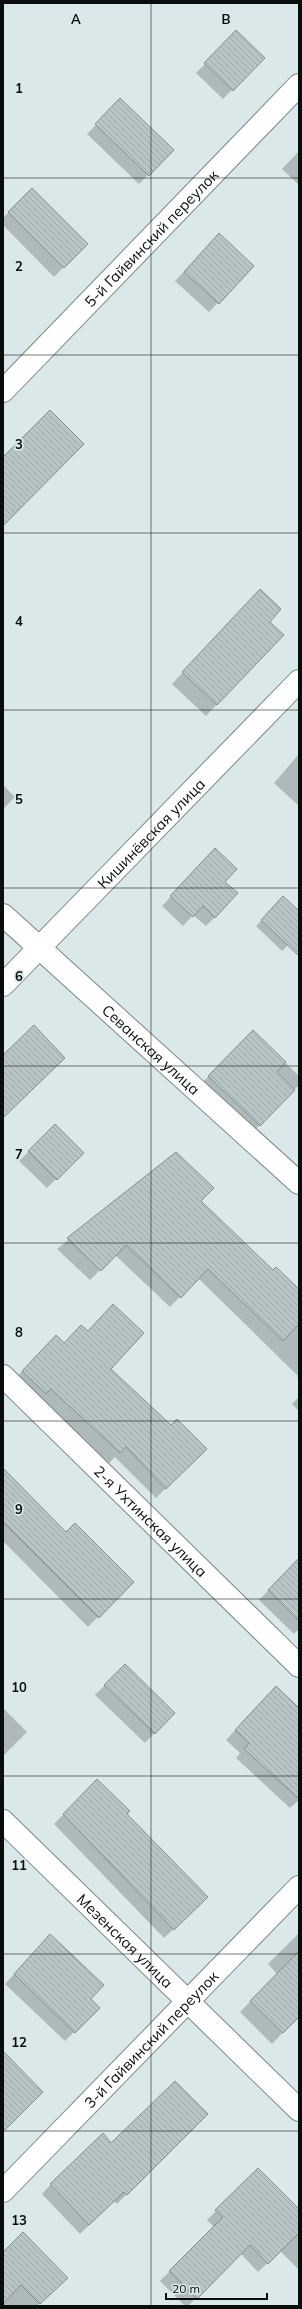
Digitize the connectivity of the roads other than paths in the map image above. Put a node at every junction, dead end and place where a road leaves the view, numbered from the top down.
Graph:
1 (299, 85) edge
2 (3, 390) edge
3 (299, 681) edge
4 (3, 915) edge
5 (38, 948) junction
6 (3, 985) edge
7 (299, 1183) edge
8 (3, 1376) edge
9 (299, 1666) edge
10 (3, 1821) edge
11 (299, 1887) edge
12 (189, 2001) junction
13 (299, 2110) edge
14 (3, 2190) edge

1 - 2 street, 5-й Гайвинский переулок
3 - 5 street, Кишинёвская улица
4 - 5 street, Севанская улица
5 - 6 street, Кишинёвская улица
5 - 7 street, Севанская улица
8 - 9 street, 2-я Ухтинская улица
10 - 12 street, Мезенская улица
11 - 12 street, 3-й Гайвинский переулок
12 - 13 street, Мезенская улица
12 - 14 street, 3-й Гайвинский переулок

